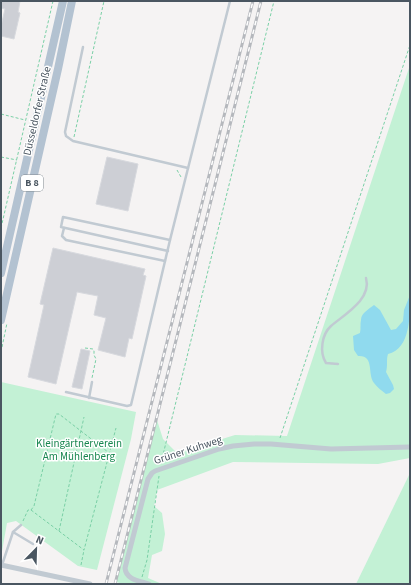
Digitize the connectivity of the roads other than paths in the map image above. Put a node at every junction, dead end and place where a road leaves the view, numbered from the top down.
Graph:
1 (63, 1) edge
2 (72, 1) edge
3 (230, 1) edge
4 (83, 47) dead end
5 (188, 168) junction
6 (64, 228) junction
7 (170, 240) junction
8 (168, 251) junction
9 (165, 261) junction
10 (1, 273) edge
11 (366, 278) dead end
12 (1, 320) edge
13 (338, 364) dead end
14 (92, 382) road end
15 (66, 392) dead end
16 (88, 398) junction
17 (410, 447) edge
18 (21, 525) road end
19 (13, 532) junction
20 (32, 544) dead end
21 (1, 565) edge
22 (90, 584) edge
23 (149, 584) edge

1 - 10 main road, Düsseldorfer Straße / B 8
2 - 12 main road, Düsseldorfer Straße / B 8
3 - 5 lane
4 - 5 lane
5 - 7 lane
6 - 7 lane
6 - 8 lane
6 - 9 lane
7 - 8 lane
8 - 9 lane
9 - 16 lane
11 - 13 lane
14 - 16 lane
15 - 16 lane
17 - 23 street, Grüner Kuhweg
18 - 19 lane
19 - 20 lane
19 - 21 lane
21 - 22 street

